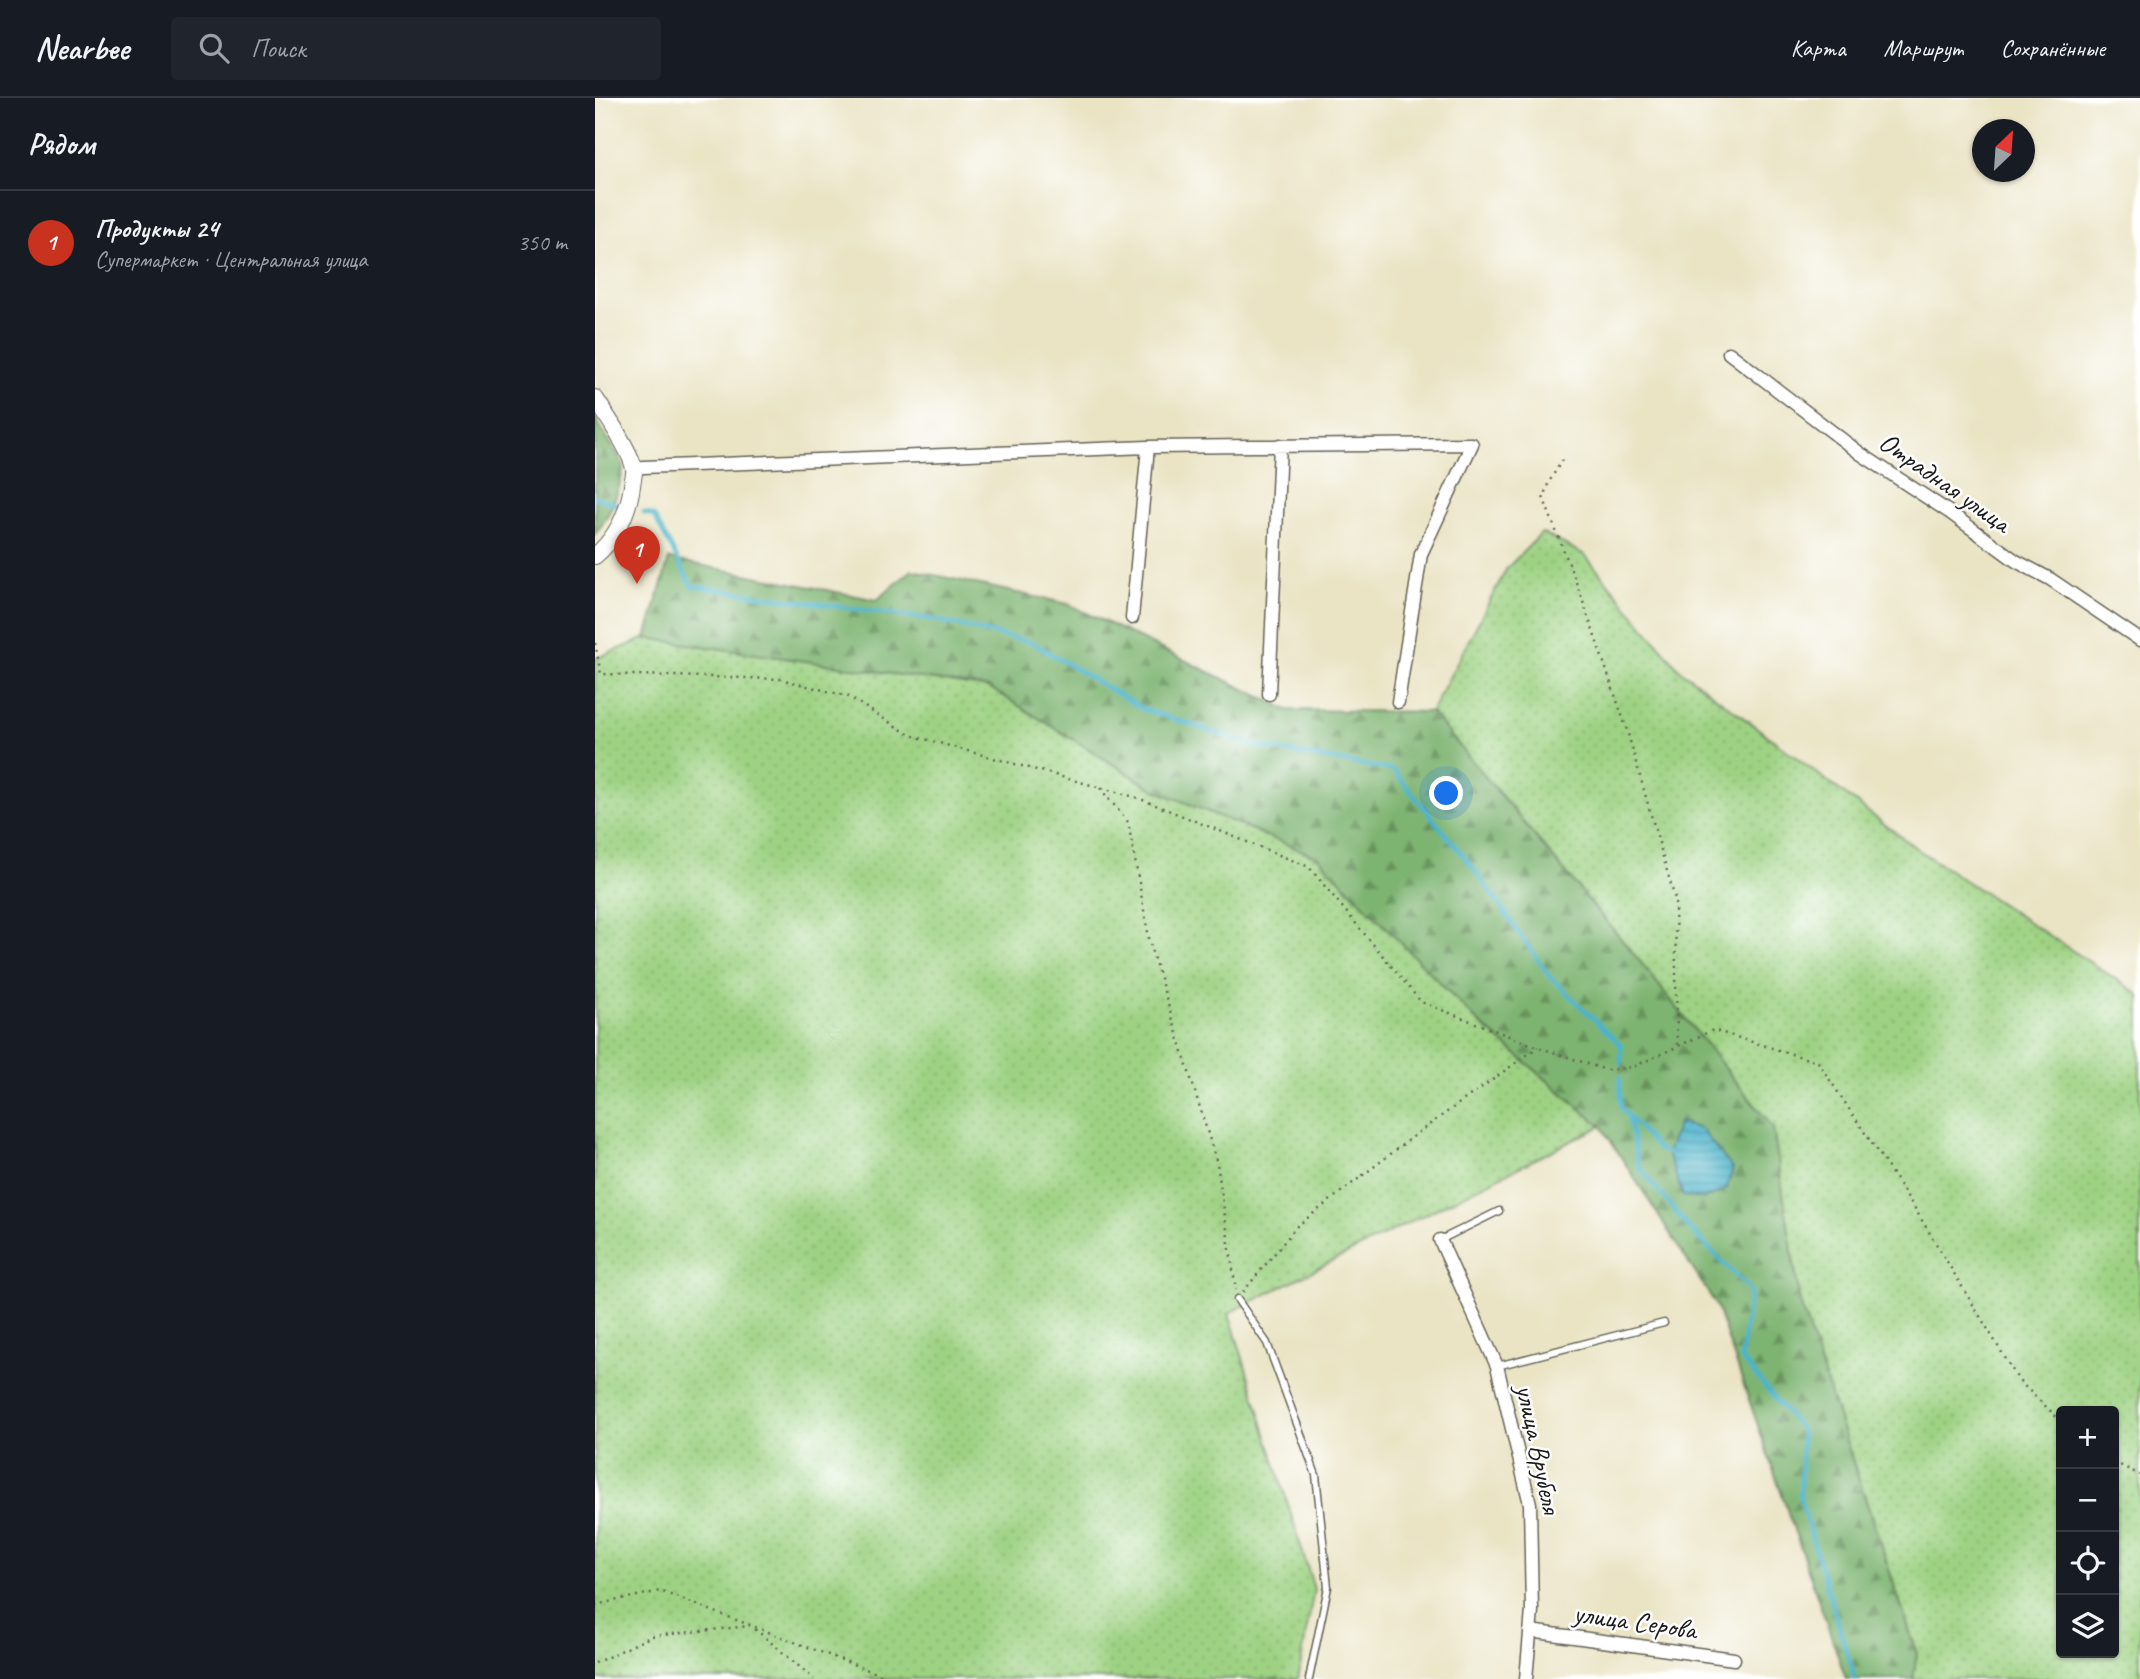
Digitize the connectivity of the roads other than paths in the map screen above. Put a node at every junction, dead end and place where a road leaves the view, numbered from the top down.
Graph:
1 (1730, 354) dead end
2 (595, 398) edge
3 (1280, 445) junction
4 (1148, 447) junction
5 (634, 469) junction
6 (595, 556) edge
7 (1132, 618) dead end
8 (2137, 632) edge
9 (1269, 694) dead end
10 (1398, 702) dead end
11 (1499, 1211) dead end
12 (1440, 1240) joint
13 (1237, 1299) road end
14 (1664, 1323) dead end
15 (1497, 1366) junction
16 (1530, 1631) junction
17 (1734, 1659) dead end
18 (1310, 1679) edge
19 (1526, 1679) edge

1 - 8 street, Отрадная улица
2 - 5 street
3 - 4 street
3 - 9 street
3 - 10 street
4 - 5 street
4 - 7 street
5 - 6 street
11 - 12 lane
12 - 15 street, улица Врубеля
13 - 18 lane
14 - 15 lane
15 - 16 street, улица Врубеля
16 - 17 street, улица Серова
16 - 19 street, улица Врубеля

